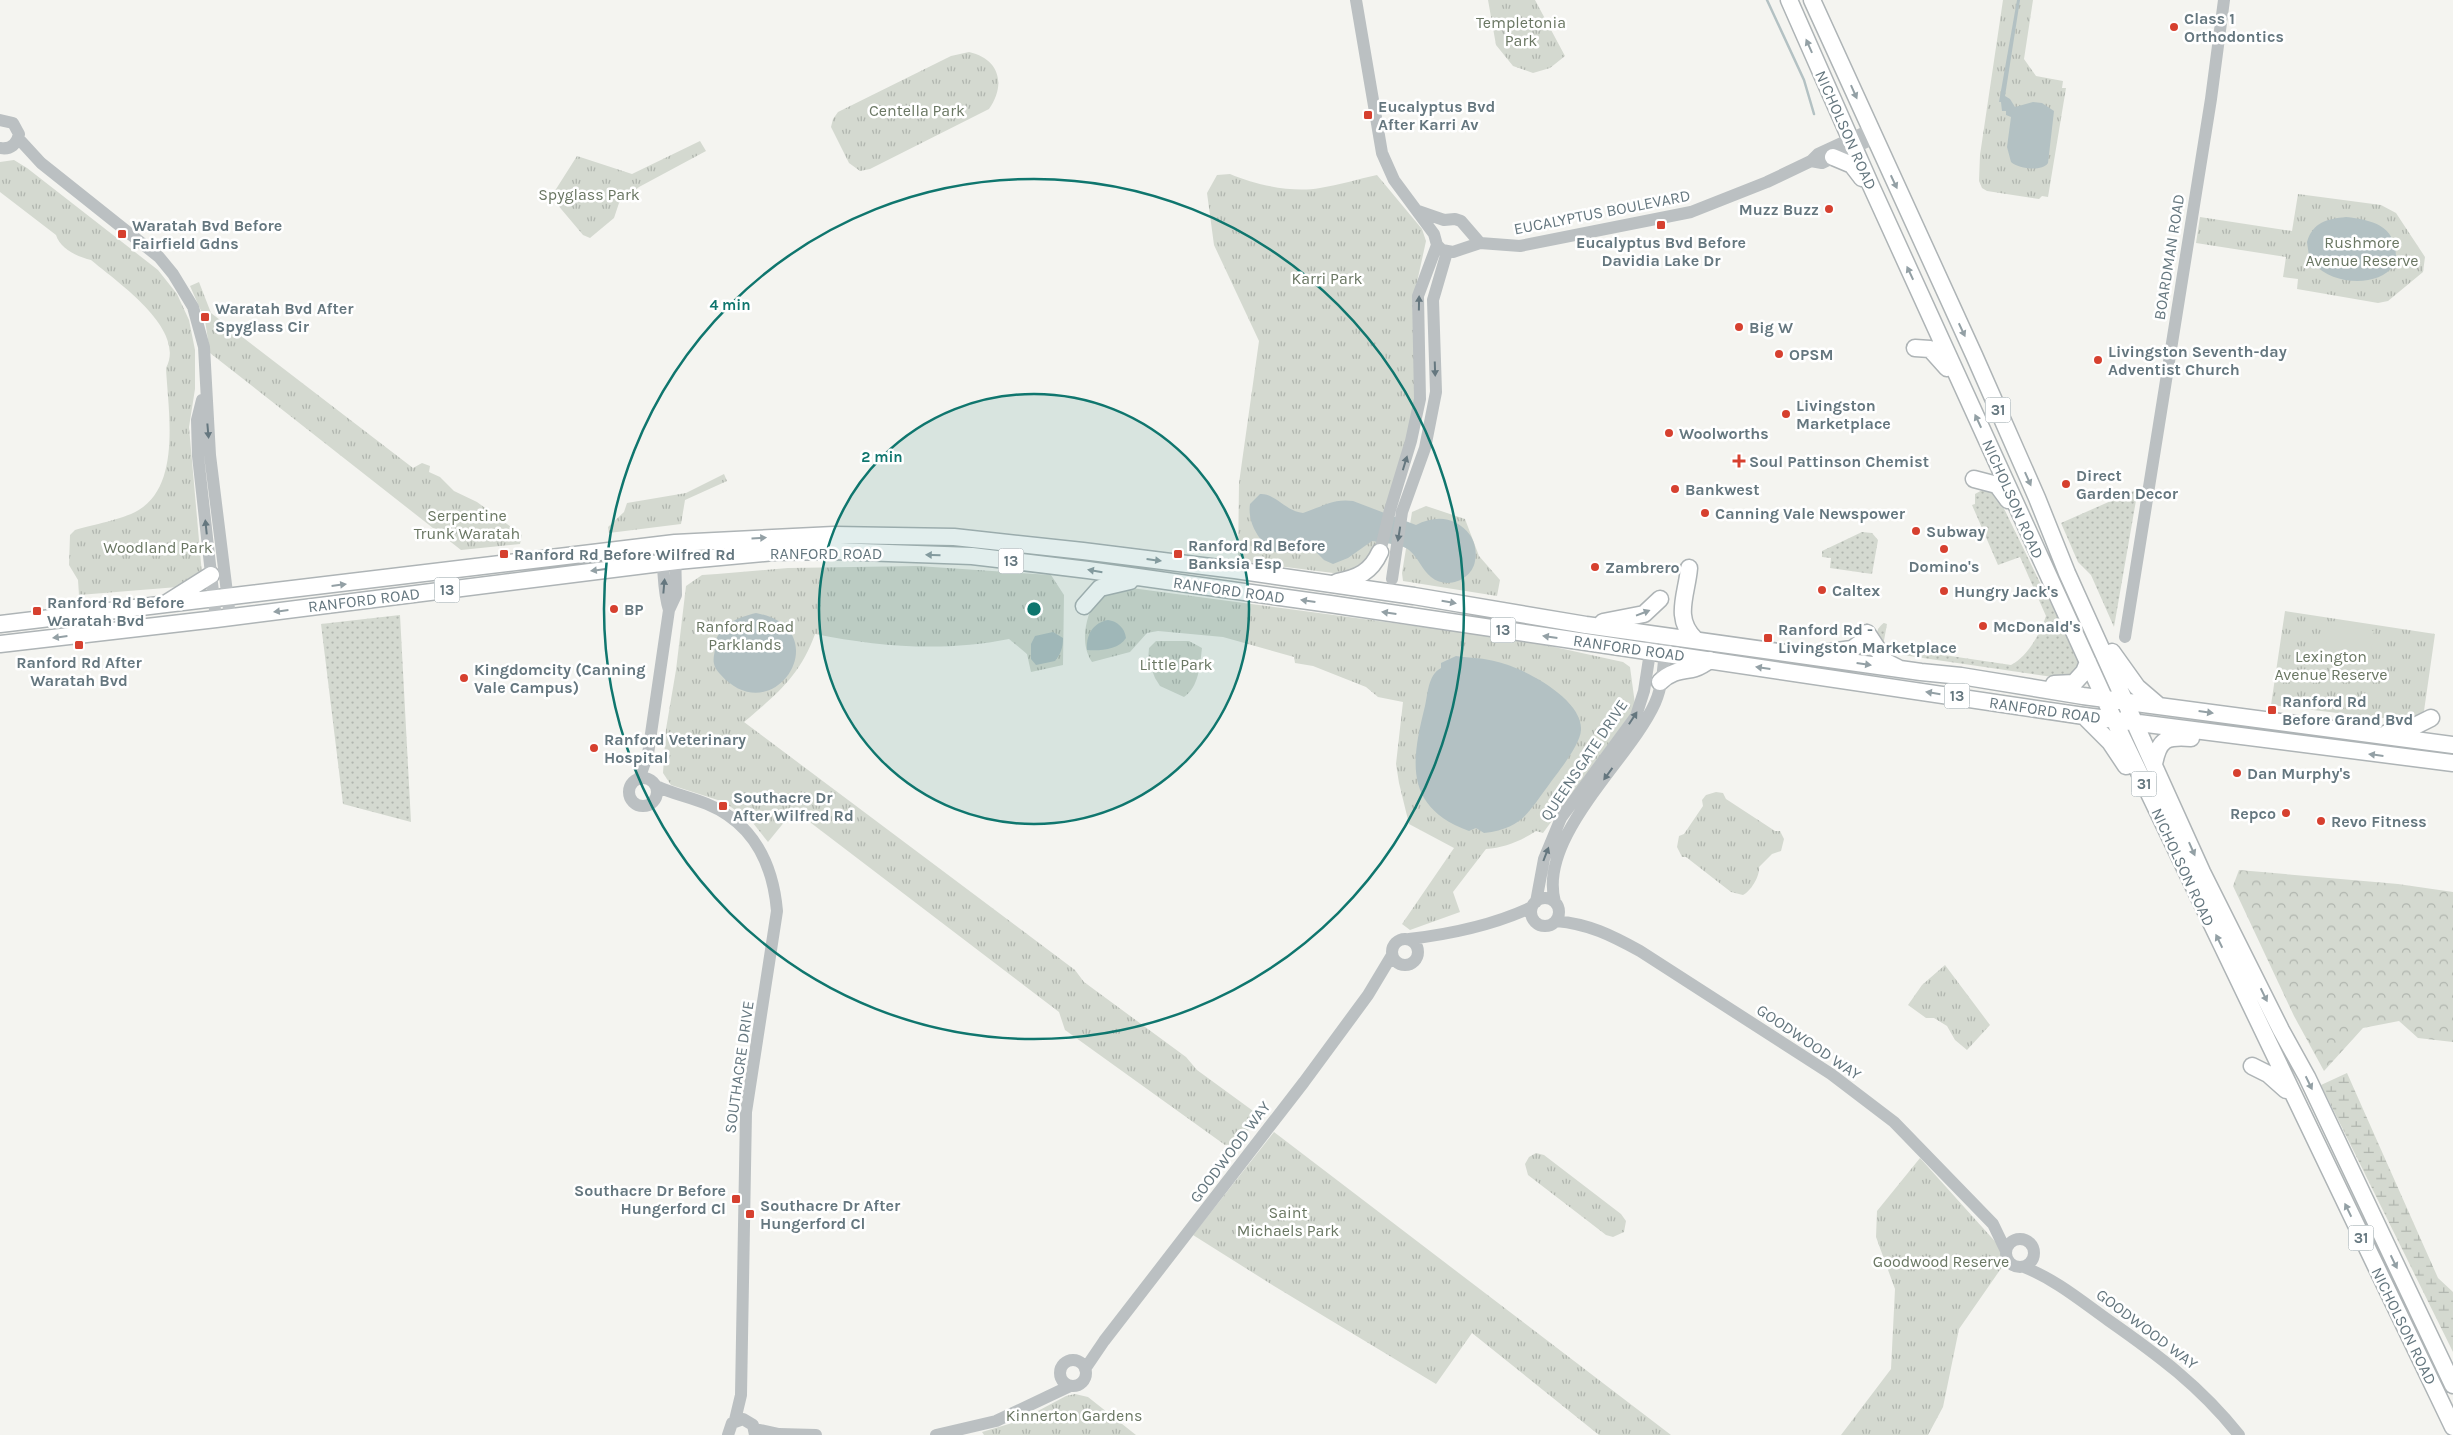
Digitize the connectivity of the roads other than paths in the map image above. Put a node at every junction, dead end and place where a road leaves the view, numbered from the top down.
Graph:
1 (1356, 0) edge
2 (1789, 0) edge
3 (1812, 0) edge
4 (2224, 0) edge
5 (0, 120) edge
6 (1872, 134) junction
7 (18, 138) junction
8 (1851, 143) junction
9 (4, 149) edge
10 (1833, 157) junction
11 (1811, 161) junction
12 (41, 162) junction
13 (1872, 188) junction
14 (1418, 211) junction
15 (1444, 220) junction
16 (1468, 230) junction
17 (1480, 243) junction
18 (1439, 244) junction
19 (1463, 247) junction
20 (1915, 348) dead end
21 (1958, 378) junction
22 (206, 383) junction
23 (1992, 451) junction
24 (2022, 517) junction
25 (668, 544) junction
26 (1388, 553) junction
27 (670, 562) junction
28 (1689, 568) dead end
29 (2067, 574) junction
30 (211, 575) junction
31 (1145, 578) junction
32 (1330, 584) junction
33 (1389, 584) junction
34 (221, 599) junction
35 (1660, 599) dead end
36 (161, 606) junction
37 (1084, 606) dead end
38 (1356, 608) junction
39 (223, 618) junction
40 (0, 624) edge
41 (1586, 625) junction
42 (1660, 634) junction
43 (2125, 638) dead end
44 (1695, 640) junction
45 (0, 644) edge
46 (1657, 652) junction
47 (1813, 657) junction
48 (1710, 660) junction
49 (2088, 662) junction
50 (1900, 669) junction
51 (1961, 676) junction
52 (1660, 682) junction
53 (2105, 699) junction
54 (2126, 701) junction
55 (2158, 705) junction
56 (2084, 716) junction
57 (2431, 718) dead end
58 (2114, 720) junction
59 (2135, 722) junction
60 (2375, 736) junction
61 (2260, 739) junction
62 (2453, 745) edge
63 (2453, 763) edge
64 (2154, 764) junction
65 (649, 782) junction
66 (676, 796) junction
67 (654, 801) junction
68 (2166, 831) junction
69 (1556, 904) junction
70 (1534, 905) junction
71 (1504, 920) junction
72 (1556, 921) junction
73 (1537, 923) junction
74 (1581, 924) junction
75 (1440, 936) junction
76 (1409, 939) junction
77 (1419, 950) junction
78 (1396, 960) junction
79 (2252, 1066) dead end
80 (2293, 1096) junction
81 (1992, 1224) junction
82 (2019, 1239) junction
83 (2006, 1251) junction
84 (2034, 1257) junction
85 (2024, 1267) junction
86 (2049, 1278) junction
87 (1081, 1365) junction
88 (1060, 1375) junction
89 (2453, 1385) edge
90 (1070, 1386) junction
91 (1040, 1400) junction
92 (748, 1426) edge
93 (2453, 1428) edge
94 (728, 1435) edge
95 (777, 1435) edge
96 (816, 1435) edge
97 (936, 1435) edge
98 (2240, 1435) edge

1 - 14 street
8 -> 2 main road, NICHOLSON ROAD / 31
3 -> 6 main road, NICHOLSON ROAD / 31
4 - 43 street, BOARDMAN ROAD
5 - 7 street
6 - 8 street, EUCALYPTUS BOULEVARD
6 -> 29 main road, NICHOLSON ROAD / 31
7 - 9 street
7 - 12 street
8 - 10 street, EUCALYPTUS BOULEVARD
8 - 11 street, EUCALYPTUS BOULEVARD
8 - 13 main road, NICHOLSON ROAD / 31
9 - 12 street
10 - 11 street, EUCALYPTUS BOULEVARD
10 - 13 main road
11 - 17 street, EUCALYPTUS BOULEVARD
12 - 22 street
21 -> 13 main road, NICHOLSON ROAD / 31
14 - 15 street
14 - 18 street
15 - 16 street
15 - 18 street
16 - 17 street
16 - 19 street
17 - 19 street, EUCALYPTUS BOULEVARD
18 - 19 street, EUCALYPTUS BOULEVARD
18 - 26 street
20 - 21 main road
23 -> 21 main road, NICHOLSON ROAD / 31
30 -> 22 street
22 -> 34 street
23 - 24 main road, NICHOLSON ROAD / 31
23 - 24 main road
24 - 49 main road, NICHOLSON ROAD / 31
25 - 27 street
25 -> 32 main road, RANFORD ROAD / 13
34 -> 25 main road, RANFORD ROAD / 13
26 - 32 main road
26 - 33 street
31 -> 27 main road, RANFORD ROAD / 13
27 -> 39 main road, RANFORD ROAD / 13
27 - 65 street
28 - 44 main road
29 - 54 main road, NICHOLSON ROAD / 31
29 - 55 main road
30 - 34 street
30 - 36 main road
31 - 37 main road
38 -> 31 main road, RANFORD ROAD / 13
32 - 33 main road, RANFORD ROAD / 13
33 - 38 main road
33 -> 41 main road, RANFORD ROAD / 13
34 - 36 main road, RANFORD ROAD / 13
34 - 39 street
41 -> 35 main road
36 - 40 main road, RANFORD ROAD / 13
46 -> 38 main road, RANFORD ROAD / 13
39 -> 45 main road, RANFORD ROAD / 13
41 - 42 main road, RANFORD ROAD / 13
42 - 44 main road, RANFORD ROAD / 13
42 - 46 street, QUEENSGATE DRIVE
44 - 47 main road, RANFORD ROAD / 13
46 - 48 main road, RANFORD ROAD / 13
46 - 52 street, QUEENSGATE DRIVE
70 -> 46 street, QUEENSGATE DRIVE
47 -> 50 main road, RANFORD ROAD / 13
47 - 50 main road
48 - 52 main road
56 -> 48 main road, RANFORD ROAD / 13
49 - 51 main road
49 - 53 main road, NICHOLSON ROAD / 31
50 - 51 main road, RANFORD ROAD / 13
51 - 53 main road, RANFORD ROAD / 13
52 -> 69 street, QUEENSGATE DRIVE
53 - 54 main road, RANFORD ROAD / 13
53 - 58 main road, NICHOLSON ROAD / 31
54 - 55 main road, RANFORD ROAD / 13
54 - 59 main road, NICHOLSON ROAD / 31
55 -> 60 main road, RANFORD ROAD / 13
56 - 58 main road, RANFORD ROAD / 13
56 - 68 main road
57 - 60 main road
58 - 59 main road, RANFORD ROAD / 13
58 - 68 main road, NICHOLSON ROAD / 31
59 - 61 main road, RANFORD ROAD / 13
59 - 64 main road, NICHOLSON ROAD / 31
60 - 62 main road, RANFORD ROAD / 13
63 -> 61 main road, RANFORD ROAD / 13
61 - 64 main road
64 -> 89 main road, NICHOLSON ROAD / 31
65 - 66 street, SOUTHACRE DRIVE
65 - 67 street
65 - 67 street
66 - 67 street, SOUTHACRE DRIVE
66 - 92 street, SOUTHACRE DRIVE
80 -> 68 main road, NICHOLSON ROAD / 31
69 - 70 street, GOODWOOD WAY
69 - 72 street
69 - 74 street, GOODWOOD WAY
70 - 71 street, GOODWOOD WAY
70 - 73 street
71 - 73 street, GOODWOOD WAY
71 - 75 street, GOODWOOD WAY
72 - 73 street, GOODWOOD WAY
72 - 74 street, GOODWOOD WAY
74 - 81 street, GOODWOOD WAY
75 - 76 street, GOODWOOD WAY
75 - 77 street, GOODWOOD WAY
76 - 77 street
76 - 78 street, GOODWOOD WAY
77 - 78 street, GOODWOOD WAY
78 - 87 street, GOODWOOD WAY
79 - 80 main road
93 -> 80 main road, NICHOLSON ROAD / 31
81 - 82 street, GOODWOOD WAY
81 - 83 street, GOODWOOD WAY
82 - 83 street
82 - 84 street, GOODWOOD WAY
83 - 85 street, GOODWOOD WAY
84 - 85 street
84 - 86 street, GOODWOOD WAY
85 - 86 street, GOODWOOD WAY
86 - 98 street, GOODWOOD WAY
87 - 88 street, GOODWOOD WAY
87 - 90 street, GOODWOOD WAY
88 - 90 street
88 - 91 street, GOODWOOD WAY
90 - 91 street, GOODWOOD WAY
91 - 97 street, GOODWOOD WAY
92 - 94 street
92 - 95 street
95 - 96 street

